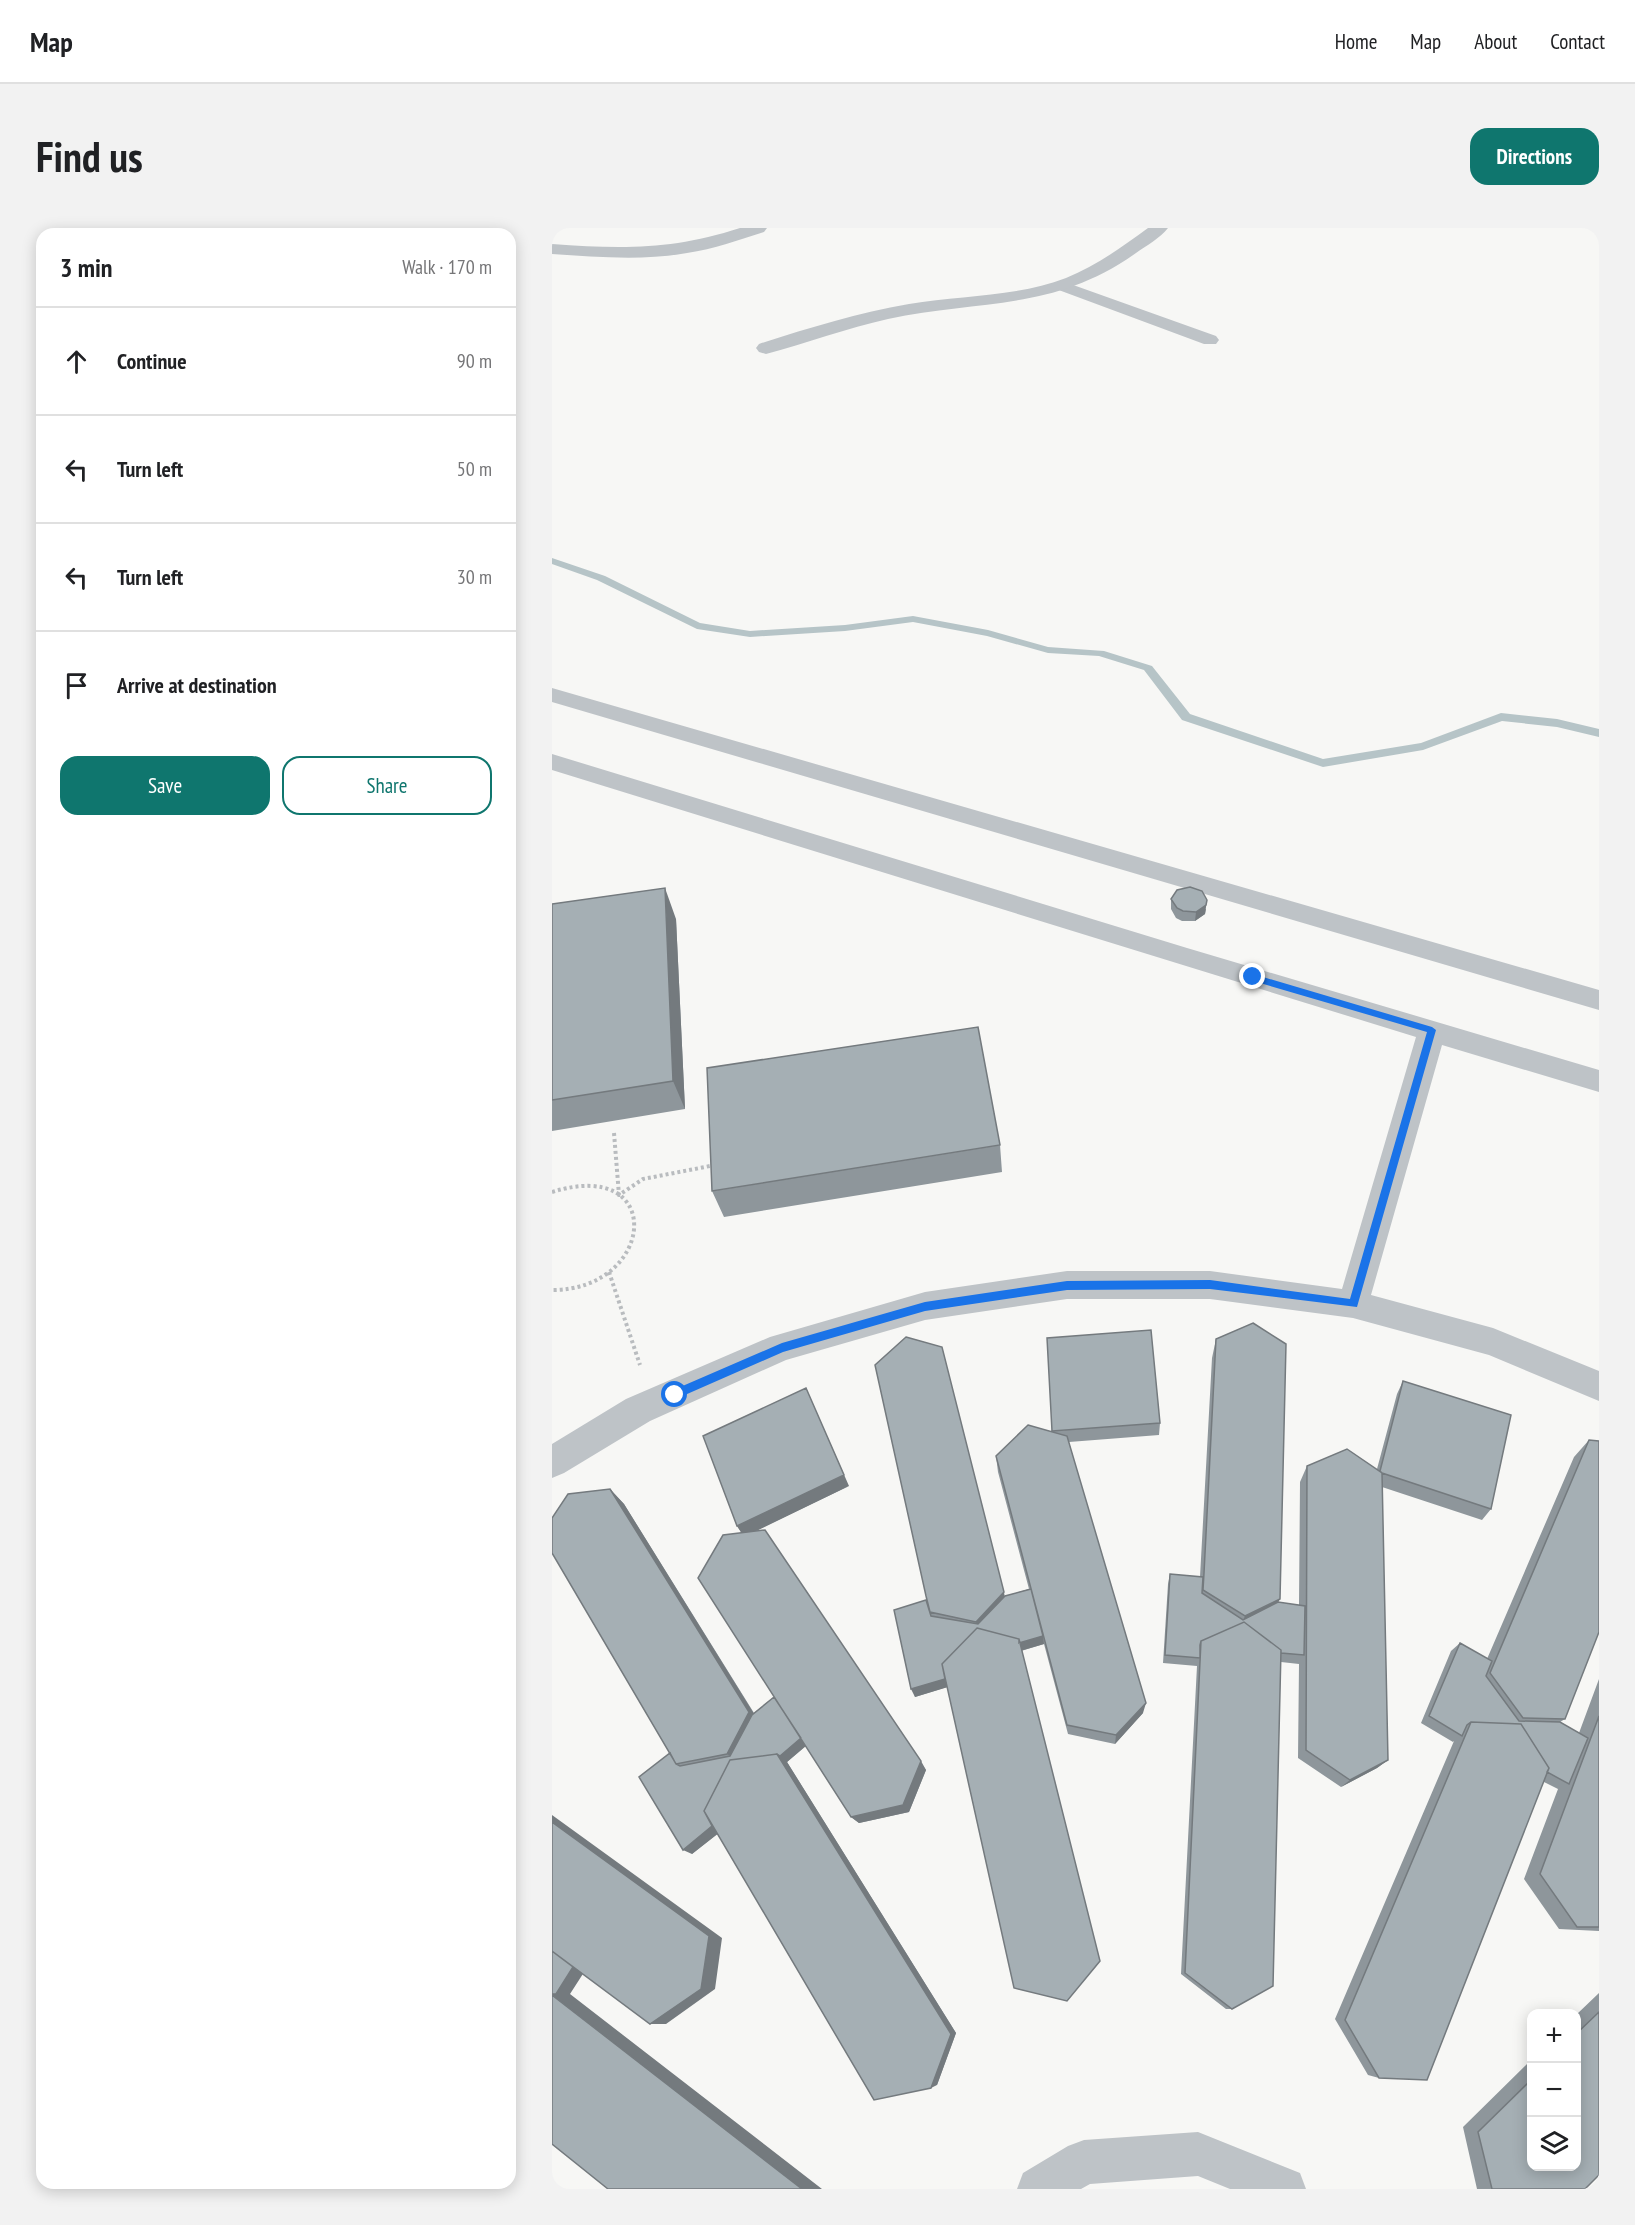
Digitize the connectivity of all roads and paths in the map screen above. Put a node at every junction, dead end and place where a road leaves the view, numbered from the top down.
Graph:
1 (758, 228) edge
2 (1159, 228) edge
3 (552, 249) edge
4 (1062, 286) junction
5 (1210, 340) dead end
6 (766, 348) dead end
7 (552, 695) edge
8 (552, 762) edge
9 (1599, 1000) edge
10 (1432, 1030) junction
11 (1599, 1081) edge
12 (614, 1133) dead end
13 (710, 1166) edge
14 (552, 1192) edge
15 (619, 1195) junction
16 (609, 1272) junction
17 (552, 1290) edge
18 (1353, 1304) junction
19 (1599, 1386) edge
20 (653, 1404) junction
21 (552, 1462) edge
22 (1039, 2189) edge
23 (1284, 2189) edge

1 - 3 street
2 - 4 street
4 - 5 lane
4 - 6 street
7 - 9 lane
8 - 10 lane
10 - 11 lane
10 - 18 lane
12 - 15 path
13 - 15 path
14 - 15 path
15 - 16 path
16 - 17 path
16 - 20 path
18 - 19 lane
18 - 20 lane
20 - 21 lane
22 - 23 lane

